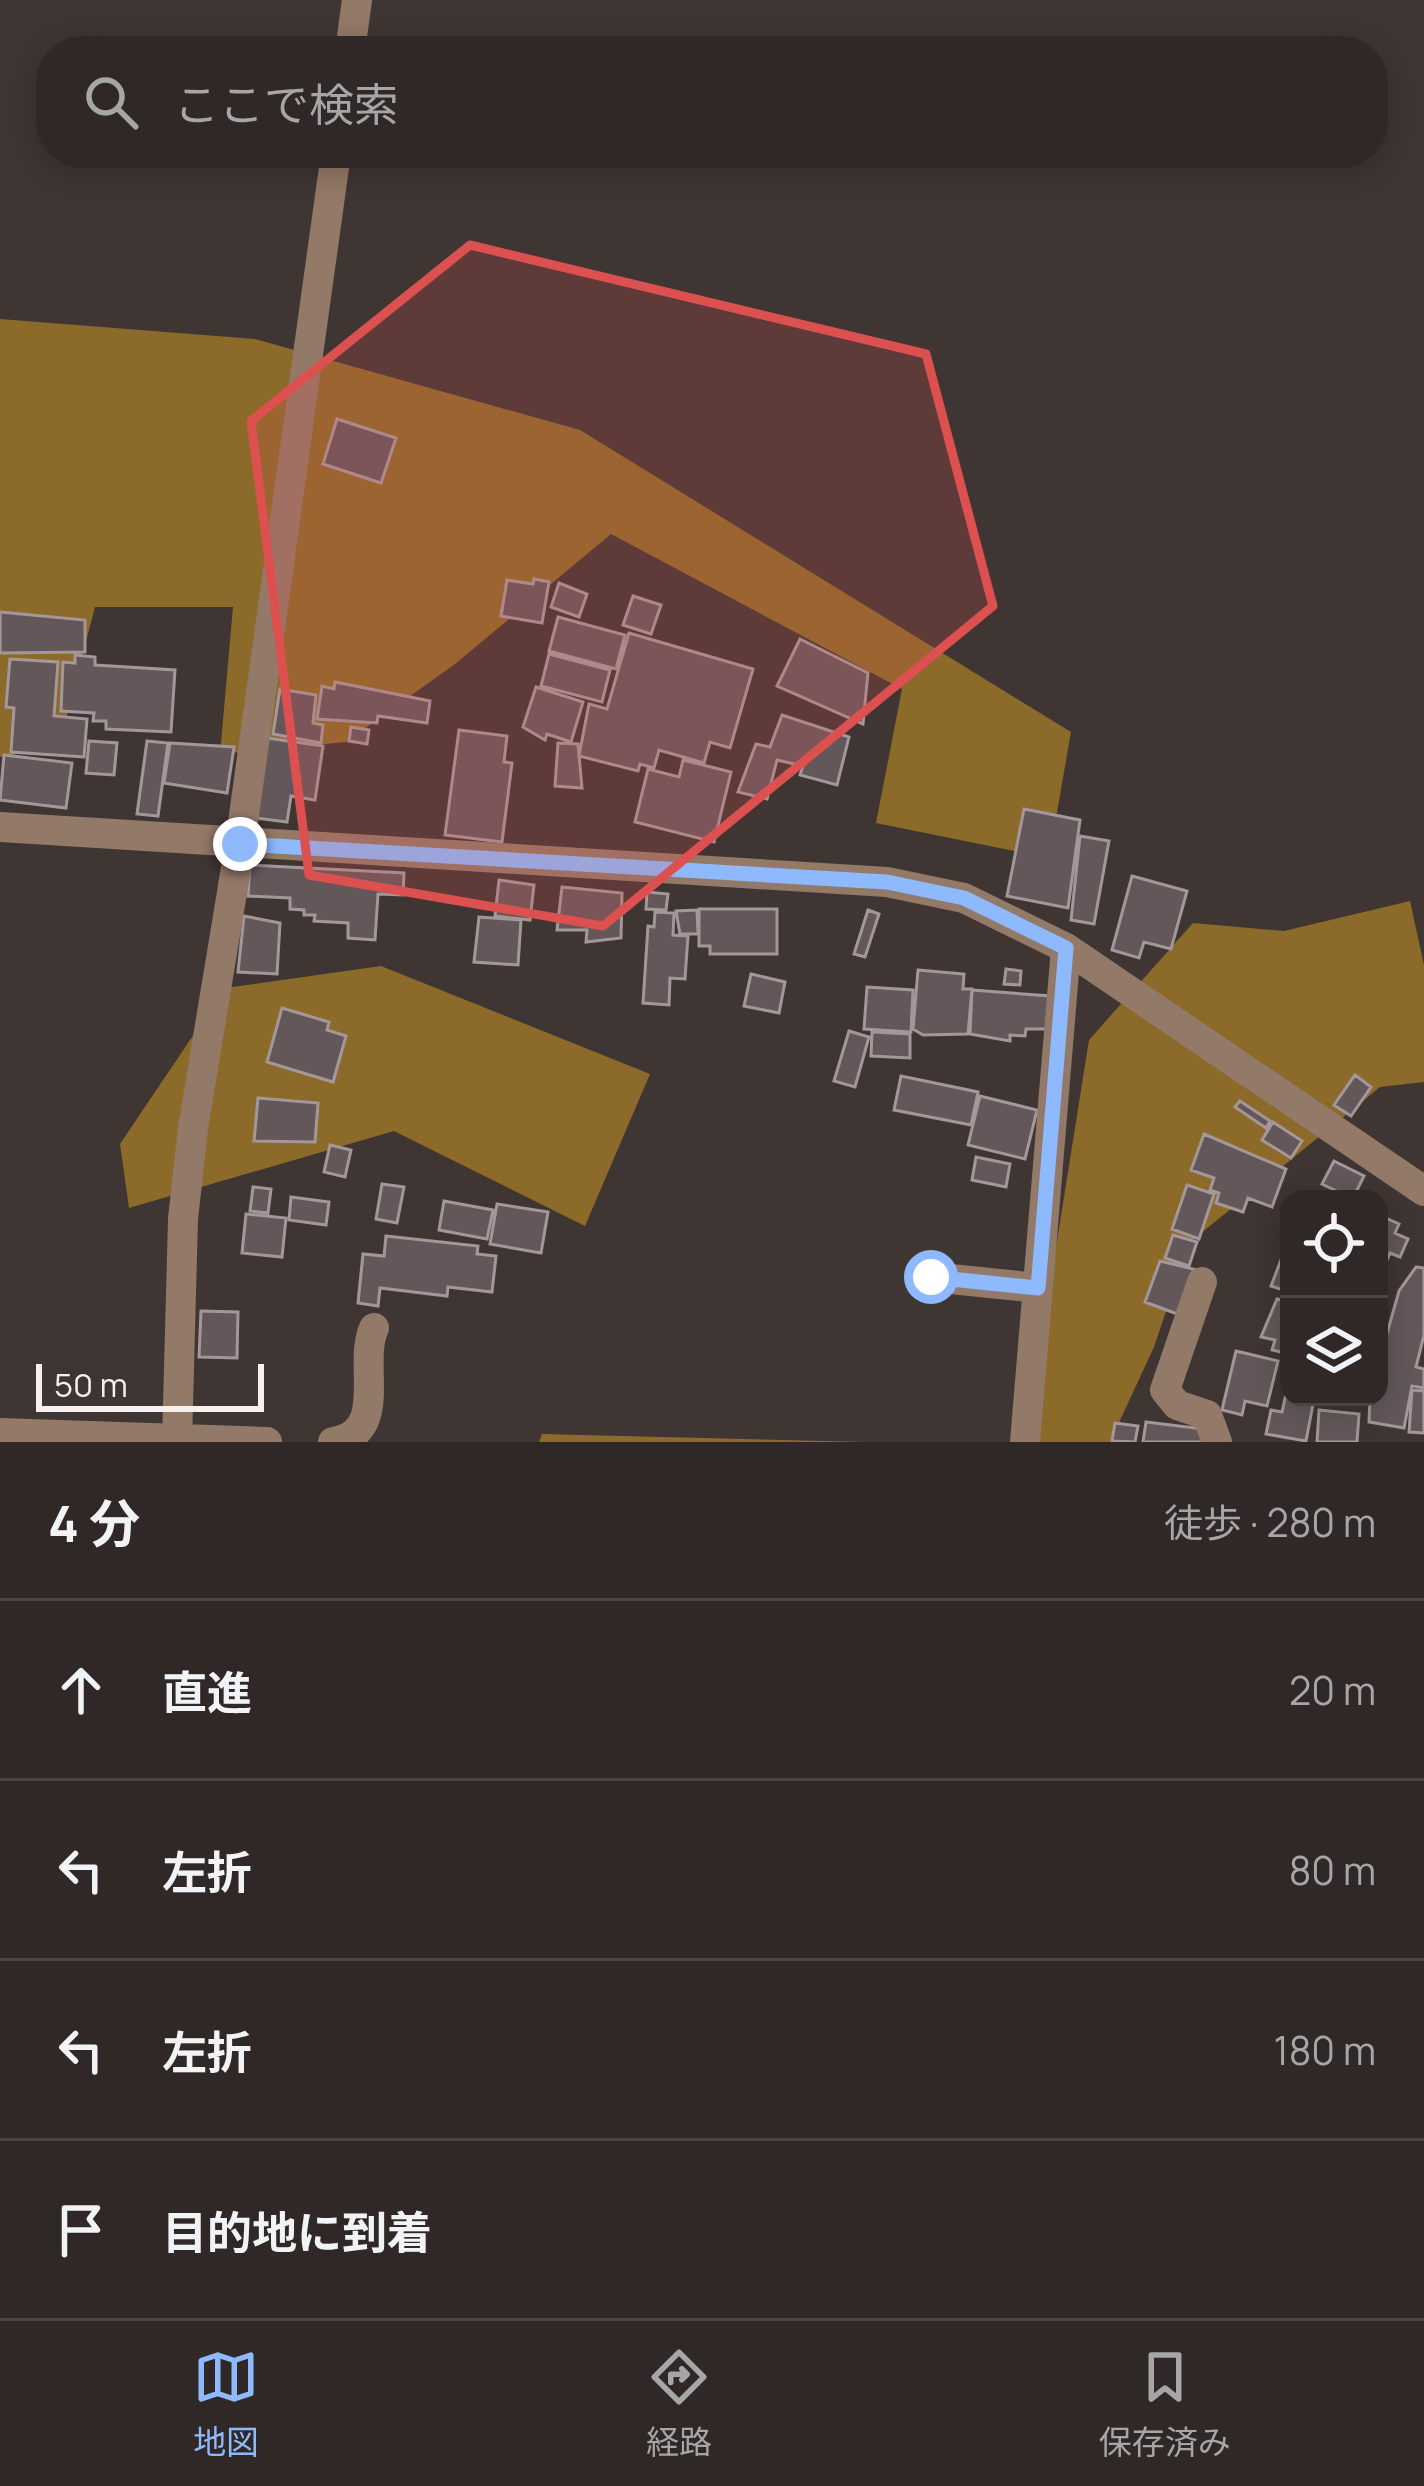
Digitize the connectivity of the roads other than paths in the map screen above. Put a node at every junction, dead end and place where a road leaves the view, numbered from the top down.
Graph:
1 (358, 0) edge
2 (352, 36) edge
3 (334, 168) edge
4 (0, 827) edge
5 (240, 844) junction
6 (1066, 948) junction
7 (1424, 1191) edge
8 (931, 1277) dead end
9 (1202, 1282) dead end
10 (1038, 1288) junction
11 (374, 1328) dead end
12 (0, 1433) edge
13 (177, 1441) edge
14 (267, 1442) edge
15 (333, 1442) edge
16 (1025, 1442) edge
17 (1217, 1442) edge

1 - 2 street
3 - 5 street
4 - 5 street
5 - 6 street
5 - 13 street
6 - 7 street
6 - 10 street
8 - 10 street
9 - 17 street
10 - 16 street
11 - 15 street
12 - 13 street
13 - 14 street

